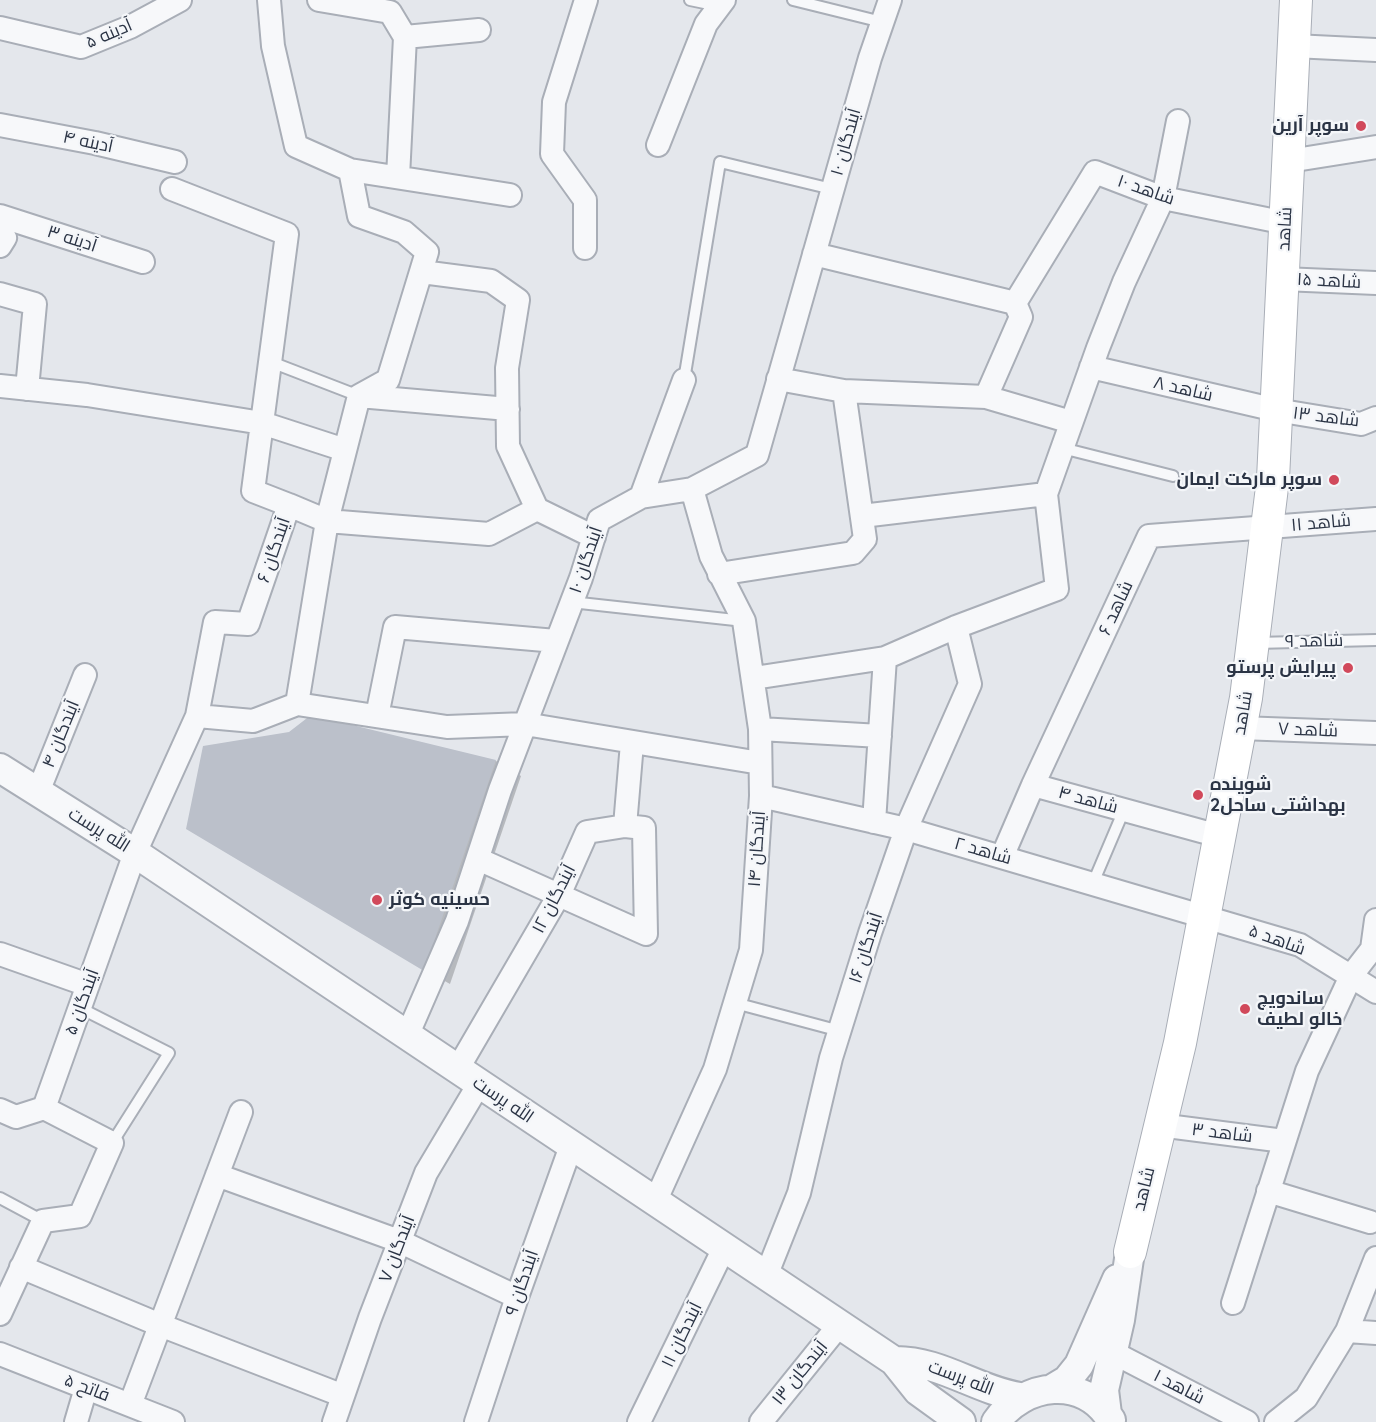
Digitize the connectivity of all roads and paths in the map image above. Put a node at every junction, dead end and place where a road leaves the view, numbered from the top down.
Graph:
1 (180, 0) edge
2 (269, 0) edge
3 (319, 0) edge
4 (586, 0) edge
5 (690, 0) edge
6 (793, 0) edge
7 (890, 0) edge
8 (1296, 0) edge
9 (722, 3) edge
10 (882, 22) junction
11 (0, 28) edge
12 (480, 30) dead end
13 (405, 37) junction
14 (1294, 46) junction
15 (1376, 50) edge
16 (1178, 121) dead end
17 (0, 124) edge
18 (658, 145) dead end
19 (1376, 147) edge
20 (1288, 161) junction
21 (175, 162) dead end
22 (350, 170) junction
23 (398, 177) junction
24 (172, 189) dead end
25 (832, 189) junction
26 (510, 195) dead end
27 (1163, 198) junction
28 (0, 216) edge
29 (1286, 223) junction
30 (0, 231) edge
31 (0, 246) edge
32 (585, 248) dead end
33 (814, 254) junction
34 (143, 262) dead end
35 (422, 272) junction
36 (1283, 279) junction
37 (1376, 283) edge
38 (0, 294) edge
39 (1016, 303) junction
40 (271, 362) junction
41 (1091, 367) junction
42 (778, 379) junction
43 (684, 380) joint
44 (0, 386) edge
45 (27, 389) junction
46 (844, 391) junction
47 (358, 396) junction
48 (986, 397) junction
49 (508, 409) junction
50 (1276, 411) junction
51 (1376, 418) edge
52 (1071, 422) junction
53 (262, 423) junction
54 (1062, 448) junction
55 (345, 450) junction
56 (1173, 476) dead end
57 (692, 489) junction
58 (1046, 494) junction
59 (641, 497) junction
60 (289, 505) junction
61 (537, 509) junction
62 (862, 516) junction
63 (1376, 519) edge
64 (327, 521) junction
65 (1266, 528) junction
66 (594, 537) junction
67 (720, 574) junction
68 (571, 602) junction
69 (744, 621) junction
70 (956, 627) junction
71 (1376, 640) edge
72 (556, 641) junction
73 (1253, 643) junction
74 (885, 658) junction
75 (84, 675) dead end
76 (754, 678) junction
77 (297, 704) junction
78 (197, 716) junction
79 (377, 716) junction
80 (525, 724) junction
81 (1240, 728) junction
82 (760, 729) junction
83 (1376, 733) edge
84 (880, 736) junction
85 (632, 743) junction
86 (760, 763) junction
87 (0, 768) edge
88 (1033, 786) junction
89 (38, 792) junction
90 (761, 796) junction
91 (1124, 810) junction
92 (874, 822) junction
93 (625, 826) junction
94 (906, 829) junction
95 (1219, 836) junction
96 (135, 853) junction
97 (1002, 857) junction
98 (478, 859) junction
99 (1093, 883) junction
100 (559, 894) junction
101 (1204, 915) junction
102 (1376, 920) edge
103 (0, 954) edge
104 (1351, 976) junction
105 (88, 985) junction
106 (1376, 992) edge
107 (735, 1003) junction
108 (80, 1008) junction
109 (840, 1031) junction
110 (407, 1036) junction
111 (468, 1077) junction
112 (44, 1107) junction
113 (0, 1110) edge
114 (241, 1112) dead end
115 (1160, 1125) junction
116 (1284, 1141) junction
117 (112, 1143) junction
118 (571, 1146) junction
119 (217, 1175) junction
120 (1268, 1191) junction
121 (0, 1198) edge
122 (655, 1202) junction
123 (43, 1221) junction
124 (1370, 1222) dead end
125 (399, 1241) junction
126 (724, 1248) junction
127 (1130, 1252) junction
128 (1376, 1258) edge
129 (21, 1267) junction
130 (766, 1276) junction
131 (517, 1297) junction
132 (1233, 1303) dead end
133 (0, 1314) edge
134 (840, 1324) junction
135 (160, 1325) junction
136 (1347, 1331) junction
137 (1376, 1333) edge
138 (1112, 1352) junction
139 (0, 1354) edge
140 (894, 1361) junction
141 (86, 1388) junction
142 (1052, 1389) junction
143 (341, 1395) junction
144 (1020, 1397) junction
145 (130, 1405) junction
146 (1110, 1418) edge
147 (76, 1422) edge
148 (173, 1422) edge
149 (334, 1422) edge
150 (476, 1422) edge
151 (639, 1422) edge
152 (761, 1422) edge
153 (961, 1422) edge
154 (996, 1422) edge
155 (1247, 1422) edge
156 (1276, 1422) edge

1 - 11 street, آدینه ۵
2 - 22 street
3 - 13 street
4 - 32 street
5 - 9 lane
6 - 10 lane
7 - 10 street, آیندگان ۱۰
8 - 14 main road, شاهد
9 - 18 street
10 - 25 street, آیندگان ۱۰
12 - 13 street
13 - 23 street
14 - 15 street
14 - 20 main road, شاهد
16 - 27 street
17 - 21 street, آدینه ۴
19 - 20 street
20 - 29 main road, شاهد
22 - 23 street
22 - 35 street
23 - 26 street
24 - 40 street, آیندگان ۶
25 - 33 street, آیندگان ۱۰
25 - 43 lane
27 - 29 street, شاهد ۱۰
27 - 39 street, شاهد ۱۰
27 - 41 street
28 - 34 street, آدینه ۳
29 - 36 main road, شاهد
30 - 31 street
33 - 39 street
33 - 42 street, آیندگان ۱۰
35 - 47 street
35 - 49 street
36 - 37 street, شاهد ۱۵
36 - 50 main road, شاهد
38 - 45 street
39 - 48 street
40 - 47 lane
40 - 53 street, آیندگان ۶
41 - 50 street, شاهد ۸
41 - 52 street
42 - 46 street
42 - 57 street, آیندگان ۱۰
43 - 59 street
44 - 45 street
45 - 53 street
46 - 48 street
46 - 62 street
47 - 49 street
47 - 55 street
48 - 52 street
49 - 61 street
50 - 51 street, شاهد ۱۳
50 - 65 main road, شاهد
52 - 54 street
53 - 55 street
53 - 60 street, آیندگان ۶
54 - 56 lane
54 - 58 street
55 - 64 street
57 - 59 street, آیندگان ۱۰
57 - 67 street, آیندگان ۱۴
58 - 62 street
58 - 70 street
59 - 66 street, آیندگان ۱۰
60 - 64 street
60 - 78 street, آیندگان ۶
61 - 64 street
61 - 66 street
62 - 67 street
63 - 65 street, شاهد ۱۱
64 - 77 street
65 - 73 main road, شاهد
65 - 88 street, شاهد ۶
66 - 68 street, آیندگان ۱۰
67 - 69 street, آیندگان ۱۴
68 - 69 lane
68 - 72 street, آیندگان ۱۰
69 - 76 street, آیندگان ۱۴
70 - 74 street
70 - 94 street, آیندگان ۱۶
71 - 73 lane, شاهد ۹
72 - 79 street
72 - 80 street, آیندگان ۱۰
73 - 81 main road, شاهد
74 - 76 street
74 - 84 street
75 - 89 street, آیندگان ۴
76 - 82 street, آیندگان ۱۴
77 - 78 street
77 - 79 street
78 - 96 street, آیندگان ۶
79 - 80 street
80 - 85 street
80 - 98 street, آیندگان ۱۰
81 - 83 street, شاهد ۷
81 - 95 main road, شاهد
82 - 84 street
82 - 86 street, آیندگان ۱۴
84 - 92 street
85 - 86 street
85 - 93 street
86 - 90 street, آیندگان ۱۴
87 - 89 street, الله پرست
88 - 91 street, شاهد ۴
88 - 97 street, شاهد ۴
89 - 96 street, الله پرست
90 - 92 street, شاهد ۲
90 - 107 street, آیندگان ۱۴
91 - 95 street, شاهد ۴
91 - 99 lane
92 - 94 street, شاهد ۲
93 - 100 street, آیندگان ۱۲
93 - 100 street
94 - 97 street, شاهد ۲
94 - 109 street, آیندگان ۱۶
95 - 101 main road, شاهد
96 - 105 street, آیندگان ۵
96 - 110 street, الله پرست
97 - 99 street, شاهد ۲
98 - 100 street
98 - 110 street, آیندگان ۱۰
99 - 101 street, شاهد ۲
100 - 111 street, آیندگان ۱۲
101 - 104 street, شاهد ۵
101 - 115 main road, شاهد
102 - 104 street
103 - 105 street
104 - 106 street, شاهد ۵
104 - 116 street
105 - 108 street, آیندگان ۵
107 - 109 lane
107 - 122 street, آیندگان ۱۴
108 - 112 street, آیندگان ۵
108 - 117 lane
109 - 130 street, آیندگان ۱۶
110 - 111 street, الله پرست
111 - 118 street, الله پرست
111 - 125 street, آیندگان ۷
112 - 113 street
112 - 117 street
114 - 119 street
115 - 116 street, شاهد ۳
115 - 127 main road, شاهد
116 - 120 street
117 - 123 street
118 - 122 street, الله پرست
118 - 131 street, آیندگان ۹
119 - 125 street
119 - 135 street
120 - 124 street
120 - 132 street
121 - 123 lane
122 - 126 street, الله پرست
123 - 129 street
125 - 131 street
125 - 143 street, آیندگان ۷
126 - 130 street, الله پرست
126 - 151 street, آیندگان ۱۱
127 - 138 street, شاهد
127 - 142 street
128 - 136 street
129 - 133 street
129 - 135 street
130 - 134 street, الله پرست
131 - 150 street, آیندگان ۹
134 - 140 street, الله پرست
134 - 152 street, آیندگان ۱۳
135 - 143 street
135 - 145 street
136 - 137 street
136 - 156 street
138 - 146 street, شاهد
138 - 155 street, شاهد ۱
139 - 141 street, فاتح ۵
140 - 144 street, الله پرست
140 - 153 street
141 - 145 street, فاتح ۵
141 - 147 street
142 - 144 street
142 - 146 street
143 - 149 street, آیندگان ۷
144 - 154 street
145 - 148 street, فاتح ۵

